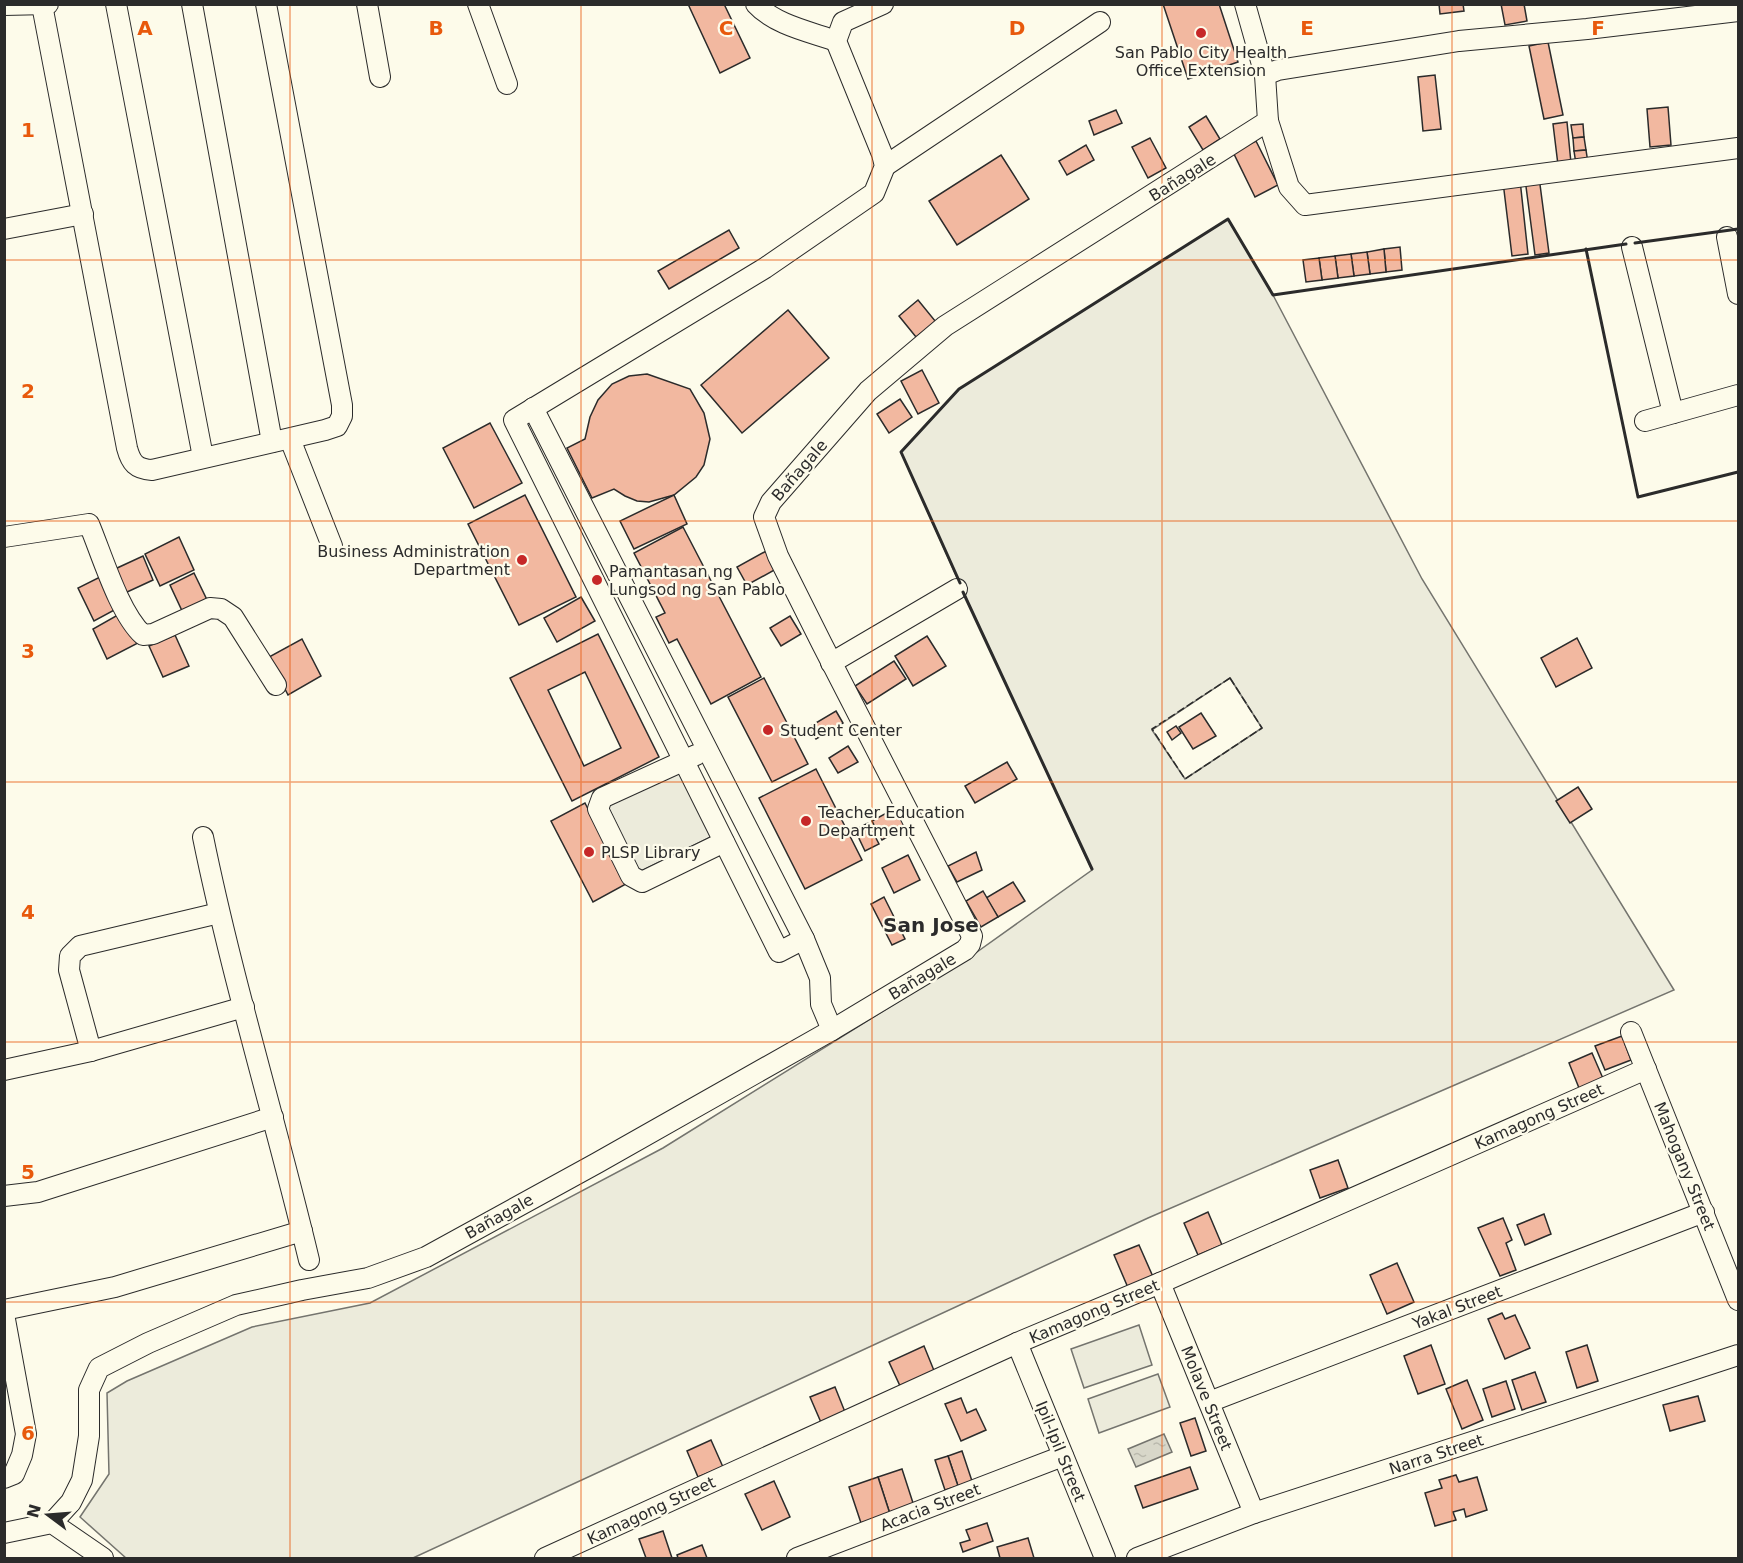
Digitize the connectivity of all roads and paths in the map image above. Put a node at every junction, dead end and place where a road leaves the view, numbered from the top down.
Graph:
1 (48, 4) edge
2 (116, 4) edge
3 (192, 4) edge
4 (266, 4) edge
5 (367, 4) edge
6 (478, 4) edge
7 (756, 4) edge
8 (883, 4) edge
9 (1245, 4) edge
10 (4, 5) edge
11 (42, 5) edge
12 (1738, 11) edge
13 (1100, 22) dead end
14 (836, 41) junction
15 (1265, 75) junction
16 (380, 77) dead end
17 (507, 84) dead end
18 (1268, 122) junction
19 (1738, 148) edge
20 (885, 166) junction
21 (82, 214) junction
22 (5, 225) edge
23 (1727, 237) dead end
24 (1632, 246) dead end
25 (1738, 294) edge
26 (1738, 395) edge
27 (533, 408) junction
28 (1673, 413) junction
29 (1645, 421) dead end
30 (281, 440) junction
31 (203, 457) junction
32 (4, 537) edge
33 (332, 546) dead end
34 (603, 550) junction
35 (584, 561) junction
36 (957, 589) dead end
37 (831, 663) junction
38 (276, 685) dead end
39 (707, 751) junction
40 (684, 761) junction
41 (203, 837) dead end
42 (724, 842) junction
43 (219, 913) junction
44 (804, 939) junction
45 (244, 1007) junction
46 (832, 1030) junction
47 (1631, 1032) dead end
48 (91, 1051) junction
49 (1646, 1069) junction
50 (4, 1070) edge
51 (273, 1117) junction
52 (4, 1196) edge
53 (1704, 1212) junction
54 (302, 1231) junction
55 (309, 1260) dead end
56 (1160, 1283) junction
57 (1738, 1300) edge
58 (4, 1312) edge
59 (1017, 1343) junction
60 (1738, 1355) edge
61 (1209, 1402) junction
62 (13, 1410) edge
63 (1063, 1456) junction
64 (4, 1478) edge
65 (1254, 1513) junction
66 (52, 1522) junction
67 (4, 1533) edge
68 (103, 1558) edge
69 (544, 1558) edge
70 (797, 1558) edge
71 (1105, 1558) edge
72 (1137, 1558) edge

1 - 11 street
2 - 31 street
3 - 30 street
4 - 30 street
5 - 16 street
6 - 17 street
7 - 14 street
8 - 14 street
9 - 15 street
10 - 11 street
11 - 21 street
12 - 15 street
13 - 20 street
14 - 20 street
15 - 18 street
18 - 19 street
18 - 37 street, Bañagale
20 - 27 street
21 - 22 street
21 - 31 street
23 - 25 street
24 - 28 street
26 - 28 street
27 - 34 street
27 - 35 street
28 - 29 street
30 - 31 street
30 - 33 street
32 - 38 street
34 - 35 street
34 - 39 street
35 - 40 street
36 - 37 street
37 - 46 street, Bañagale
39 - 40 street
39 - 44 street
40 - 42 street
40 - 42 street
41 - 43 street
42 - 44 street
43 - 45 street
43 - 48 street
44 - 46 street
45 - 48 street
45 - 51 street
46 - 66 street, Bañagale
47 - 49 street, Mahogany Street
48 - 50 street
49 - 53 street, Mahogany Street
49 - 56 street, Kamagong Street
51 - 52 street
51 - 54 street
53 - 57 street, Mahogany Street
53 - 61 street, Yakal Street
54 - 55 street
54 - 58 street
56 - 59 street, Kamagong Street
56 - 61 street, Molave Street
58 - 62 street
59 - 63 street, Ipil-Ipil Street
59 - 69 street, Kamagong Street
60 - 65 street, Narra Street
61 - 65 street, Molave Street
62 - 64 street
63 - 70 street, Acacia Street
63 - 71 street, Ipil-Ipil Street
65 - 72 street, Narra Street
66 - 67 street
66 - 68 street

